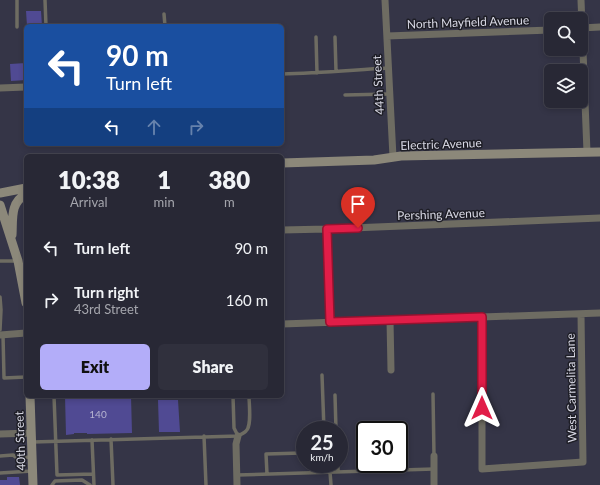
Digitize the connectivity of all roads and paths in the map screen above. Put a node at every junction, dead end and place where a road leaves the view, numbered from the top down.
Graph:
1 (16, 0) edge
2 (45, 0) edge
3 (385, 0) edge
4 (581, 0) edge
5 (581, 12) edge
6 (164, 14) dead end
7 (46, 24) edge
8 (165, 24) edge
9 (17, 27) dead end
10 (588, 28) edge
11 (600, 28) edge
12 (544, 30) edge
13 (316, 36) dead end
14 (387, 36) junction
15 (335, 37) dead end
16 (582, 56) edge
17 (388, 68) junction
18 (336, 71) junction
19 (317, 73) junction
20 (284, 74) edge
21 (24, 87) edge
22 (0, 88) edge
23 (389, 94) junction
24 (345, 95) dead end
25 (587, 152) junction
26 (600, 152) edge
27 (393, 157) junction
28 (284, 163) edge
29 (24, 188) edge
30 (0, 193) edge
31 (24, 195) edge
32 (0, 205) edge
33 (600, 218) edge
34 (327, 229) junction
35 (284, 230) edge
36 (11, 240) junction
37 (0, 261) edge
38 (18, 261) junction
39 (24, 292) edge
40 (0, 297) edge
41 (600, 313) edge
42 (581, 314) junction
43 (482, 317) junction
44 (390, 320) junction
45 (330, 322) junction
46 (284, 324) edge
47 (1, 333) edge
48 (24, 333) edge
49 (392, 370) dead end
50 (322, 376) dead end
51 (24, 377) edge
52 (433, 394) dead end
53 (335, 395) dead end
54 (30, 398) edge
55 (54, 398) edge
56 (233, 398) edge
57 (249, 398) edge
58 (324, 421) edge
59 (336, 421) edge
60 (0, 434) edge
61 (204, 436) junction
62 (238, 436) junction
63 (32, 437) junction
64 (112, 439) junction
65 (92, 440) junction
66 (56, 441) junction
67 (296, 453) edge
68 (0, 456) edge
69 (434, 456) joint
70 (32, 457) junction
71 (434, 469) junction
72 (33, 471) junction
73 (348, 472) edge
74 (0, 473) edge
75 (298, 473) edge
76 (328, 473) edge
77 (94, 474) junction
78 (267, 474) junction
79 (237, 475) junction
80 (33, 485) edge
81 (52, 485) edge
82 (90, 485) edge
83 (94, 485) edge
84 (113, 485) edge
85 (206, 485) edge
86 (238, 485) edge
87 (331, 485) edge
88 (434, 485) edge

1 - 9 lane
2 - 7 lane
3 - 14 street, 44th Street
4 - 5 street
6 - 8 lane
10 - 11 street
12 - 14 street, North Mayfield Avenue
13 - 19 lane
14 - 17 street, 44th Street
15 - 18 lane
16 - 25 street
17 - 18 lane
17 - 23 street, 44th Street
18 - 19 lane
19 - 20 lane
21 - 22 street
23 - 24 lane
23 - 27 street, 44th Street
25 - 26 main road, Electric Avenue
25 - 27 main road, Electric Avenue
27 - 28 main road, Electric Avenue
29 - 30 main road
31 - 36 main road
32 - 36 main road
33 - 34 street, Pershing Avenue
34 - 35 street, Pershing Avenue
34 - 45 street
36 - 38 main road
37 - 38 lane
38 - 39 main road
40 - 47 lane
41 - 42 street
42 - 43 street
42 - 43 street, West Carmelita Lane
43 - 44 street
44 - 45 street
44 - 49 street
45 - 46 street
47 - 48 street
47 - 51 lane
50 - 58 lane
52 - 69 lane
53 - 59 lane
54 - 63 main road, 40th Street
55 - 66 lane
56 - 62 lane
57 - 62 lane
60 - 63 street
61 - 62 lane
61 - 64 lane
61 - 85 lane
62 - 79 street
63 - 66 lane
63 - 70 main road, 40th Street
64 - 65 lane
64 - 84 lane
65 - 66 lane
65 - 77 lane
66 - 77 lane
67 - 78 lane
68 - 70 lane
69 - 71 street
70 - 72 main road, 40th Street
71 - 73 lane
71 - 88 street
72 - 74 lane
72 - 80 main road, 40th Street
75 - 78 lane
76 - 87 lane
77 - 83 lane
78 - 79 lane
79 - 86 street
81 - 82 lane

